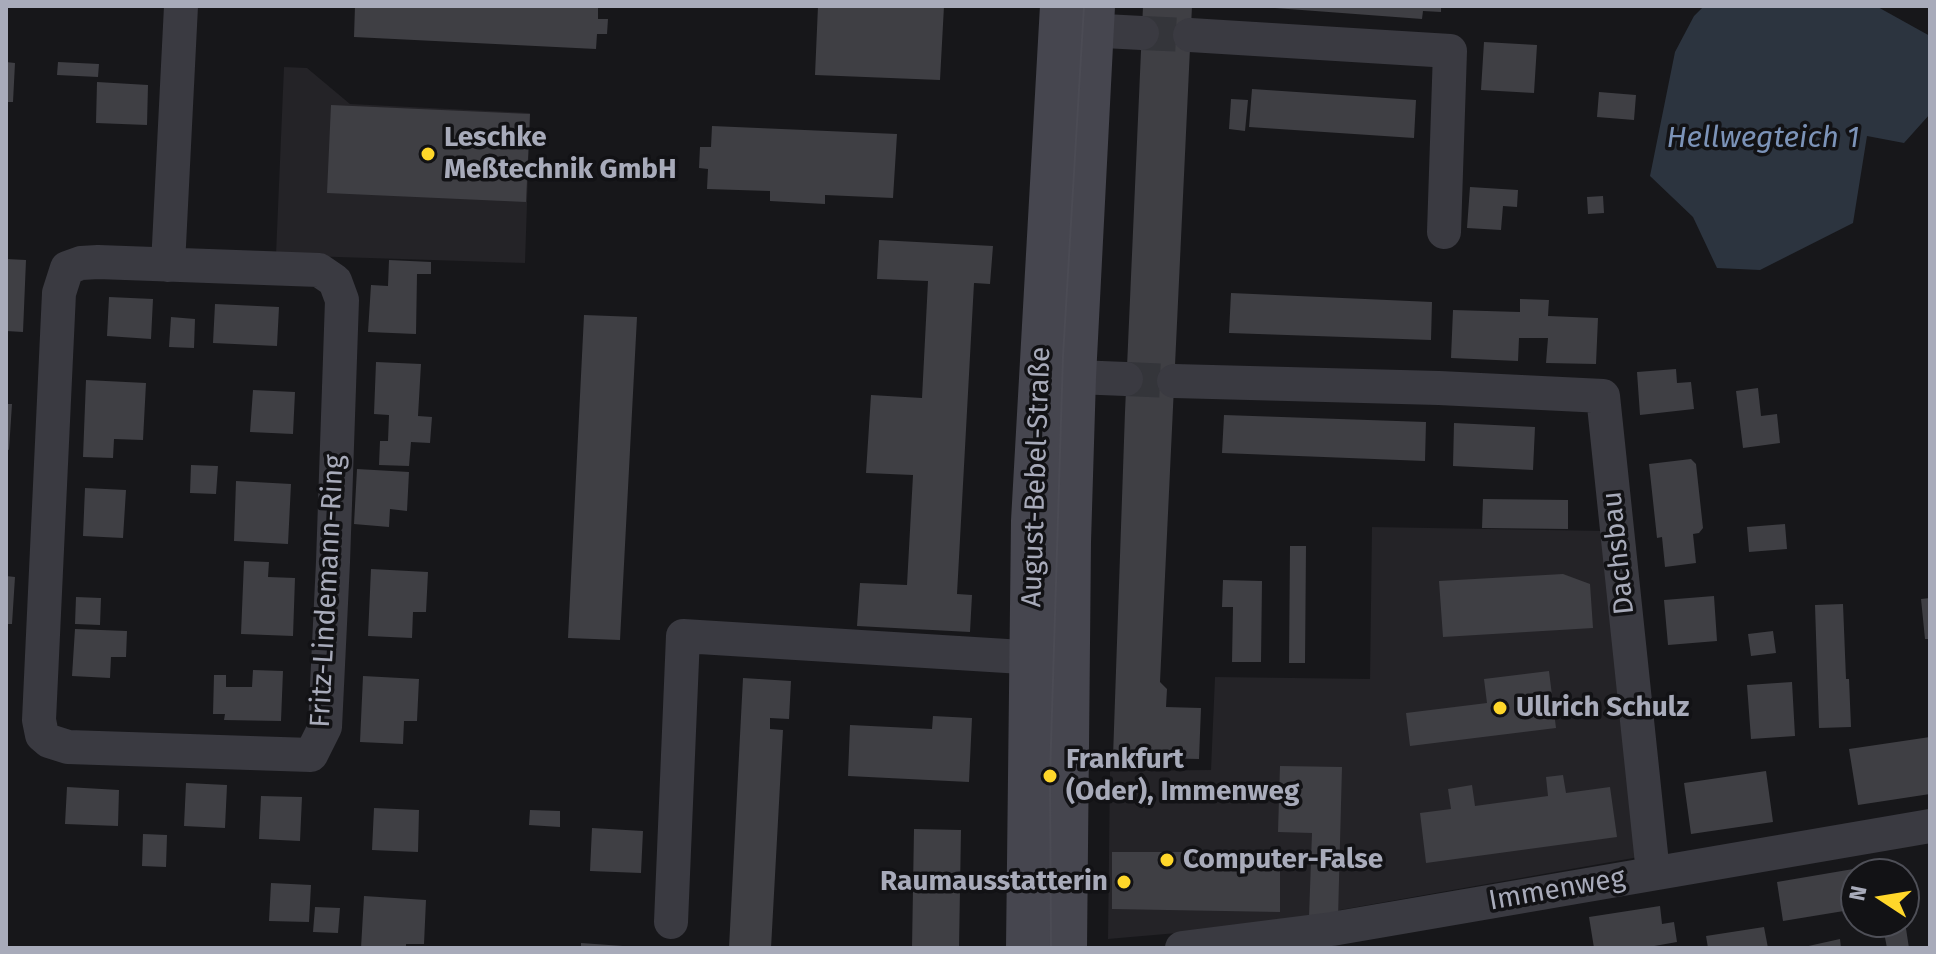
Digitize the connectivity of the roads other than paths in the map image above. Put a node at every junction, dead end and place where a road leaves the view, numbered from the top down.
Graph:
1 (181, 6) edge
2 (1076, 18) edge
3 (1142, 33) tunnel mouth
4 (1190, 35) tunnel mouth
5 (1444, 232) dead end
6 (168, 265) junction
7 (1058, 376) junction
8 (1126, 379) tunnel mouth
9 (1174, 381) tunnel mouth
10 (1049, 659) junction
11 (1930, 826) edge
12 (1653, 873) junction
13 (671, 922) dead end
14 (1028, 948) edge
15 (1065, 948) edge
16 (1182, 948) edge

1 - 6 street
2 - 3 street
2 - 7 street, August-Bebel-Straße
4 - 5 street
6 - 6 street, Fritz-Lindemann-Ring
7 - 8 street
7 - 10 street, August-Bebel-Straße
9 - 12 street, Dachsbau
10 - 13 street
10 - 14 street, August-Bebel-Straße
10 - 15 street, August-Bebel-Straße
11 - 12 street, Immenweg
12 - 16 street, Immenweg

